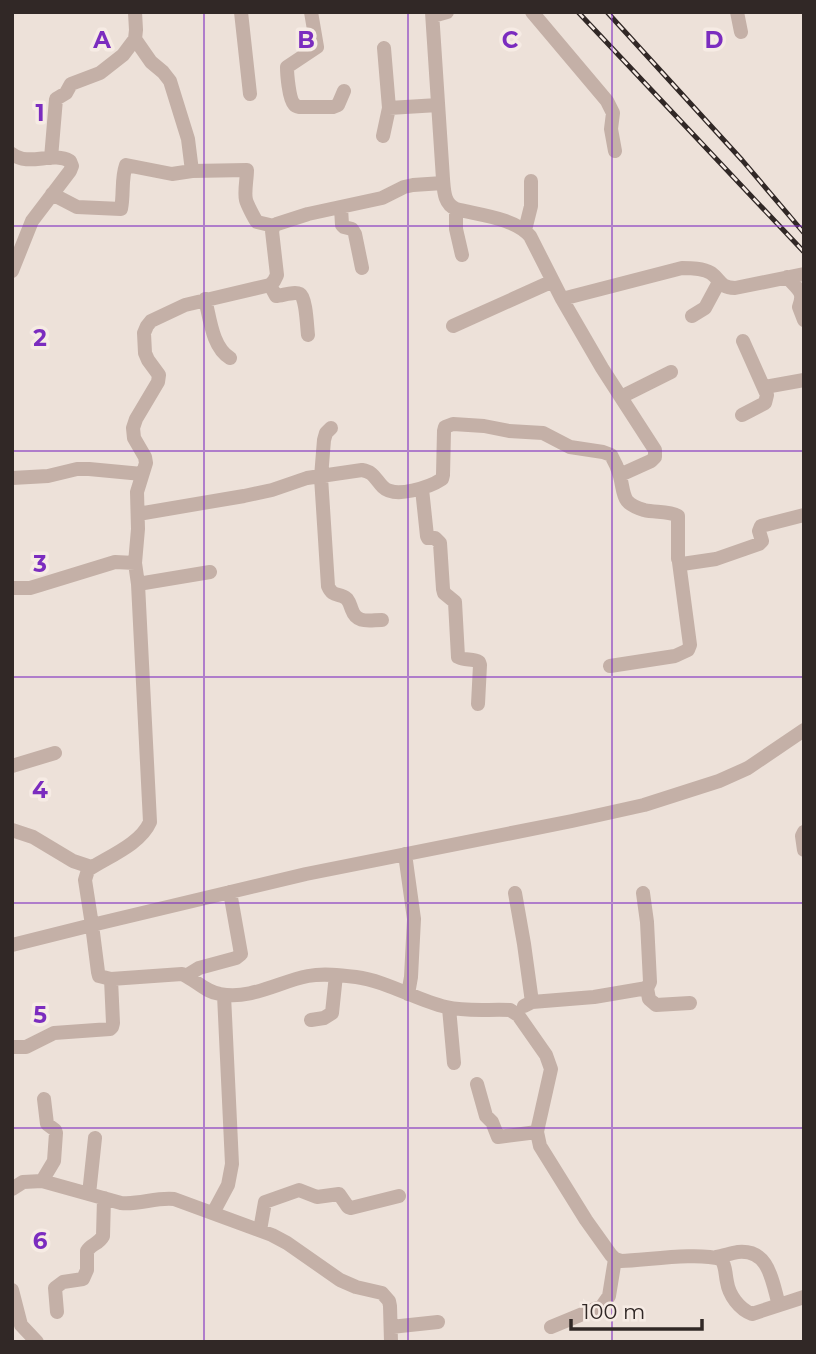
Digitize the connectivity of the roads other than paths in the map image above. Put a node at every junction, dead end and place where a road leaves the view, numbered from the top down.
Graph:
1 (135, 12) edge
2 (240, 12) edge
3 (311, 12) edge
4 (532, 12) edge
5 (737, 12) edge
6 (437, 13) edge
7 (741, 32) dead end
8 (135, 39) junction
9 (384, 48) dead end
10 (344, 91) dead end
11 (250, 94) dead end
12 (438, 105) junction
13 (389, 108) junction
14 (383, 136) dead end
15 (615, 151) dead end
16 (12, 154) edge
17 (51, 158) junction
18 (192, 171) junction
19 (531, 181) dead end
20 (443, 183) junction
21 (52, 194) junction
22 (341, 208) junction
23 (456, 209) junction
24 (274, 226) junction
25 (525, 230) junction
26 (462, 255) dead end
27 (362, 268) dead end
28 (12, 271) edge
29 (804, 274) edge
30 (787, 277) junction
31 (553, 281) junction
32 (719, 282) junction
33 (270, 285) junction
34 (205, 299) junction
35 (562, 299) junction
36 (692, 316) dead end
37 (804, 320) edge
38 (453, 326) dead end
39 (308, 335) dead end
40 (743, 341) dead end
41 (230, 358) dead end
42 (671, 372) dead end
43 (804, 380) edge
44 (765, 387) junction
45 (621, 397) junction
46 (742, 415) dead end
47 (331, 428) dead end
48 (142, 474) junction
49 (620, 475) junction
50 (321, 477) junction
51 (12, 478) edge
52 (422, 489) junction
53 (138, 514) junction
54 (804, 514) edge
55 (679, 562) junction
56 (135, 563) junction
57 (210, 572) dead end
58 (138, 584) junction
59 (12, 588) edge
60 (382, 620) dead end
61 (610, 666) dead end
62 (478, 704) dead end
63 (801, 739) edge
64 (55, 753) dead end
65 (12, 766) edge
66 (12, 830) edge
67 (804, 832) edge
68 (804, 850) edge
69 (405, 854) junction
70 (91, 867) junction
71 (230, 892) junction
72 (515, 893) dead end
73 (643, 893) dead end
74 (92, 925) junction
75 (12, 945) edge
76 (336, 975) junction
77 (186, 976) junction
78 (111, 979) junction
79 (647, 988) junction
80 (408, 994) junction
81 (224, 995) junction
82 (532, 1002) junction
83 (690, 1003) dead end
84 (449, 1008) junction
85 (513, 1012) junction
86 (311, 1020) dead end
87 (12, 1047) edge
88 (454, 1063) dead end
89 (477, 1084) dead end
90 (44, 1099) dead end
91 (537, 1132) junction
92 (95, 1138) dead end
93 (42, 1181) junction
94 (13, 1184) edge
95 (89, 1194) junction
96 (399, 1196) dead end
97 (104, 1198) junction
98 (213, 1213) junction
99 (260, 1230) junction
100 (716, 1257) junction
101 (615, 1259) junction
102 (12, 1290) edge
103 (804, 1297) edge
104 (779, 1305) junction
105 (57, 1312) dead end
106 (438, 1322) dead end
107 (21, 1325) junction
108 (551, 1327) dead end
109 (391, 1334) edge
110 (23, 1342) edge
111 (37, 1342) edge

1 - 8 street
2 - 11 street
3 - 10 street
4 - 15 street
5 - 7 street
6 - 12 street
8 - 17 street
8 - 18 street
9 - 13 street
12 - 13 street
12 - 20 street
13 - 14 street
16 - 17 street
17 - 21 street
18 - 21 street
18 - 24 street
19 - 25 street
20 - 22 street
20 - 23 street
21 - 28 street
22 - 24 street
22 - 27 street
23 - 25 street
23 - 26 street
24 - 33 street
25 - 31 street
29 - 30 street
30 - 32 street
30 - 37 street
31 - 35 street
31 - 38 street
32 - 35 street
32 - 36 street
33 - 34 street
33 - 39 street
34 - 41 street
34 - 48 street
35 - 45 street
40 - 44 street
42 - 45 street
43 - 44 street
44 - 46 street
45 - 49 street
47 - 50 street
48 - 51 street
48 - 53 street
49 - 52 street
49 - 55 street
50 - 52 street
50 - 53 street
50 - 60 street
52 - 62 street
53 - 56 street
54 - 55 street
55 - 61 street
56 - 58 street
56 - 59 street
57 - 58 street
58 - 70 street
63 - 69 street
64 - 65 street
66 - 70 street
67 - 68 street
69 - 71 street
69 - 80 street
70 - 74 street
71 - 74 street
71 - 77 street
72 - 82 street
73 - 79 street
74 - 75 street
74 - 78 street
76 - 80 street
76 - 81 street
76 - 86 street
77 - 78 street
77 - 81 street
78 - 87 street
79 - 82 street
79 - 83 street
80 - 84 street
81 - 98 street
82 - 85 street
84 - 85 street
84 - 88 street
85 - 91 street
89 - 91 street
90 - 93 street
91 - 101 street
92 - 95 street
93 - 94 street
93 - 95 street
95 - 97 street
96 - 99 street
97 - 98 street
97 - 105 street
98 - 99 street
99 - 109 street
100 - 101 street
100 - 104 street
100 - 104 street
101 - 108 street
102 - 107 street
103 - 104 street
106 - 109 street
107 - 110 street
107 - 111 street

